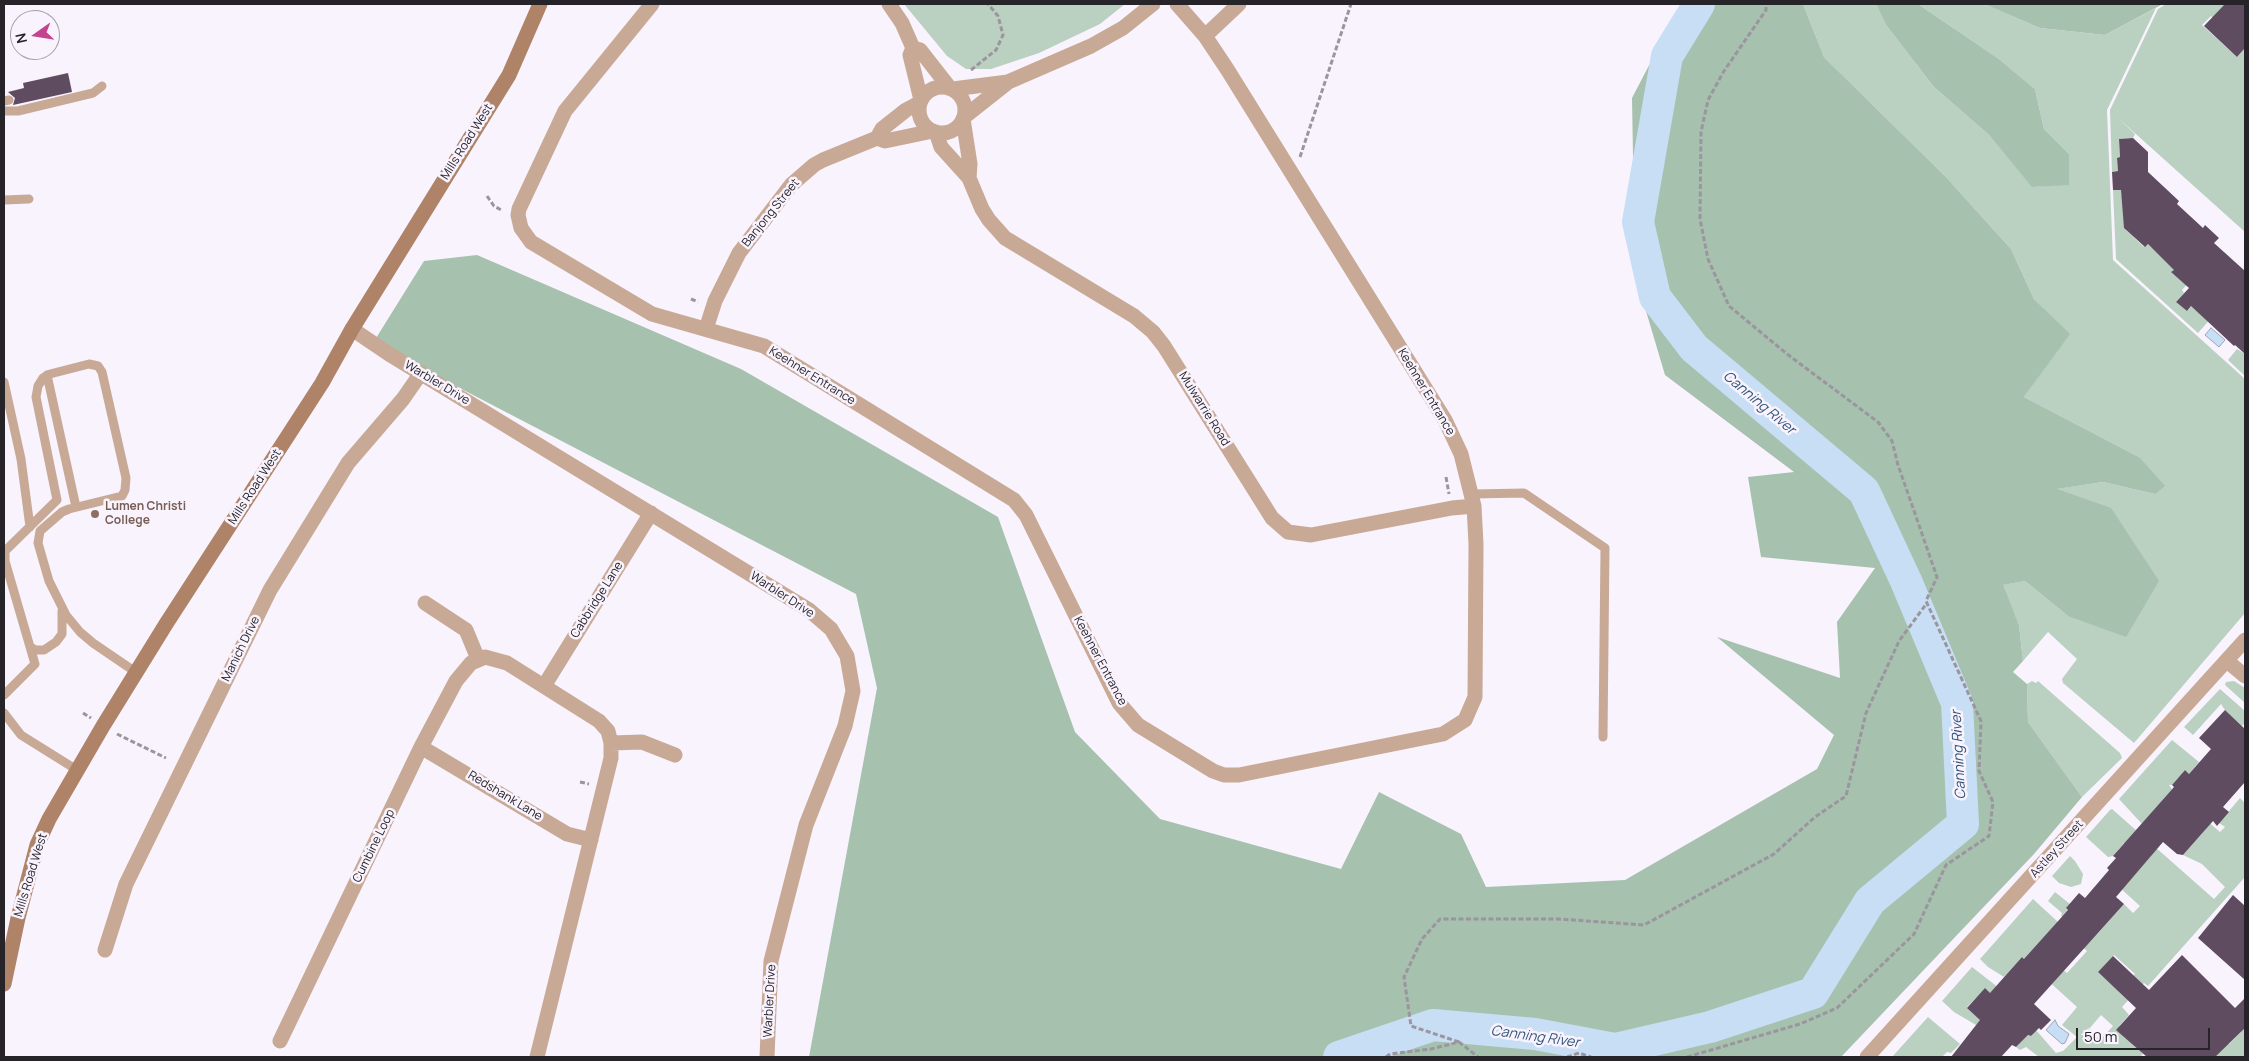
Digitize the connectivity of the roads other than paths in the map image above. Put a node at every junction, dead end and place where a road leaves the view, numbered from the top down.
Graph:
1 (540, 4) edge
2 (652, 4) edge
3 (889, 4) edge
4 (1153, 4) edge
5 (1177, 4) edge
6 (1239, 4) edge
7 (1205, 36) junction
8 (913, 48) junction
9 (1008, 82) junction
10 (102, 86) dead end
11 (951, 88) junction
12 (920, 102) junction
13 (4, 111) edge
14 (963, 118) junction
15 (934, 132) junction
16 (877, 138) junction
17 (969, 178) junction
18 (28, 199) dead end
19 (4, 200) edge
20 (352, 329) junction
21 (706, 329) junction
22 (422, 373) junction
23 (47, 375) junction
24 (4, 382) edge
25 (1473, 500) junction
26 (76, 507) junction
27 (651, 513) junction
28 (30, 527) junction
29 (425, 603) dead end
30 (62, 608) junction
31 (2245, 640) edge
32 (31, 647) junction
33 (478, 659) junction
34 (2227, 661) junction
35 (137, 673) junction
36 (2245, 676) edge
37 (544, 686) junction
38 (4, 695) edge
39 (4, 713) edge
40 (1603, 737) dead end
41 (611, 743) junction
42 (422, 747) junction
43 (676, 755) dead end
44 (77, 770) junction
45 (590, 840) junction
46 (105, 950) dead end
47 (4, 984) edge
48 (280, 1041) dead end
49 (537, 1057) edge
50 (767, 1057) edge
51 (1867, 1057) edge

1 - 20 main road, Mills Road West
2 - 21 street, Keehner Entrance
3 - 8 street
4 - 9 street
5 - 7 street, Keehner Entrance
6 - 7 street
7 - 25 street, Keehner Entrance
8 - 11 street
8 - 12 street
9 - 11 street
9 - 14 street
10 - 13 lane
11 - 12 street
11 - 14 street
12 - 15 street
12 - 16 street, Banjong Street
14 - 15 street
14 - 17 street, Mulwarrie Road
15 - 16 street, Banjong Street
15 - 17 street, Mulwarrie Road
16 - 21 street, Banjong Street
17 - 25 street, Mulwarrie Road
18 - 19 lane
20 - 22 street, Warbler Drive
20 - 35 main road, Mills Road West
21 - 25 street, Keehner Entrance
22 - 27 street, Warbler Drive
22 - 46 street, Manich Drive
23 - 26 lane
23 - 26 lane
23 - 28 lane
24 - 28 lane
25 - 40 lane
26 - 30 lane
27 - 37 street, Cabbridge Lane
27 - 50 street, Warbler Drive
28 - 32 lane
29 - 33 street
30 - 32 lane
30 - 35 lane
31 - 34 street, Astley Street
32 - 38 lane
33 - 37 street
33 - 42 street, Cumbine Loop
34 - 36 street
34 - 51 street, Astley Street
35 - 44 main road, Mills Road West
37 - 41 street
39 - 44 lane
41 - 43 street
41 - 45 street
42 - 45 street, Redshank Lane
42 - 48 street, Cumbine Loop
44 - 47 main road, Mills Road West
45 - 49 street

